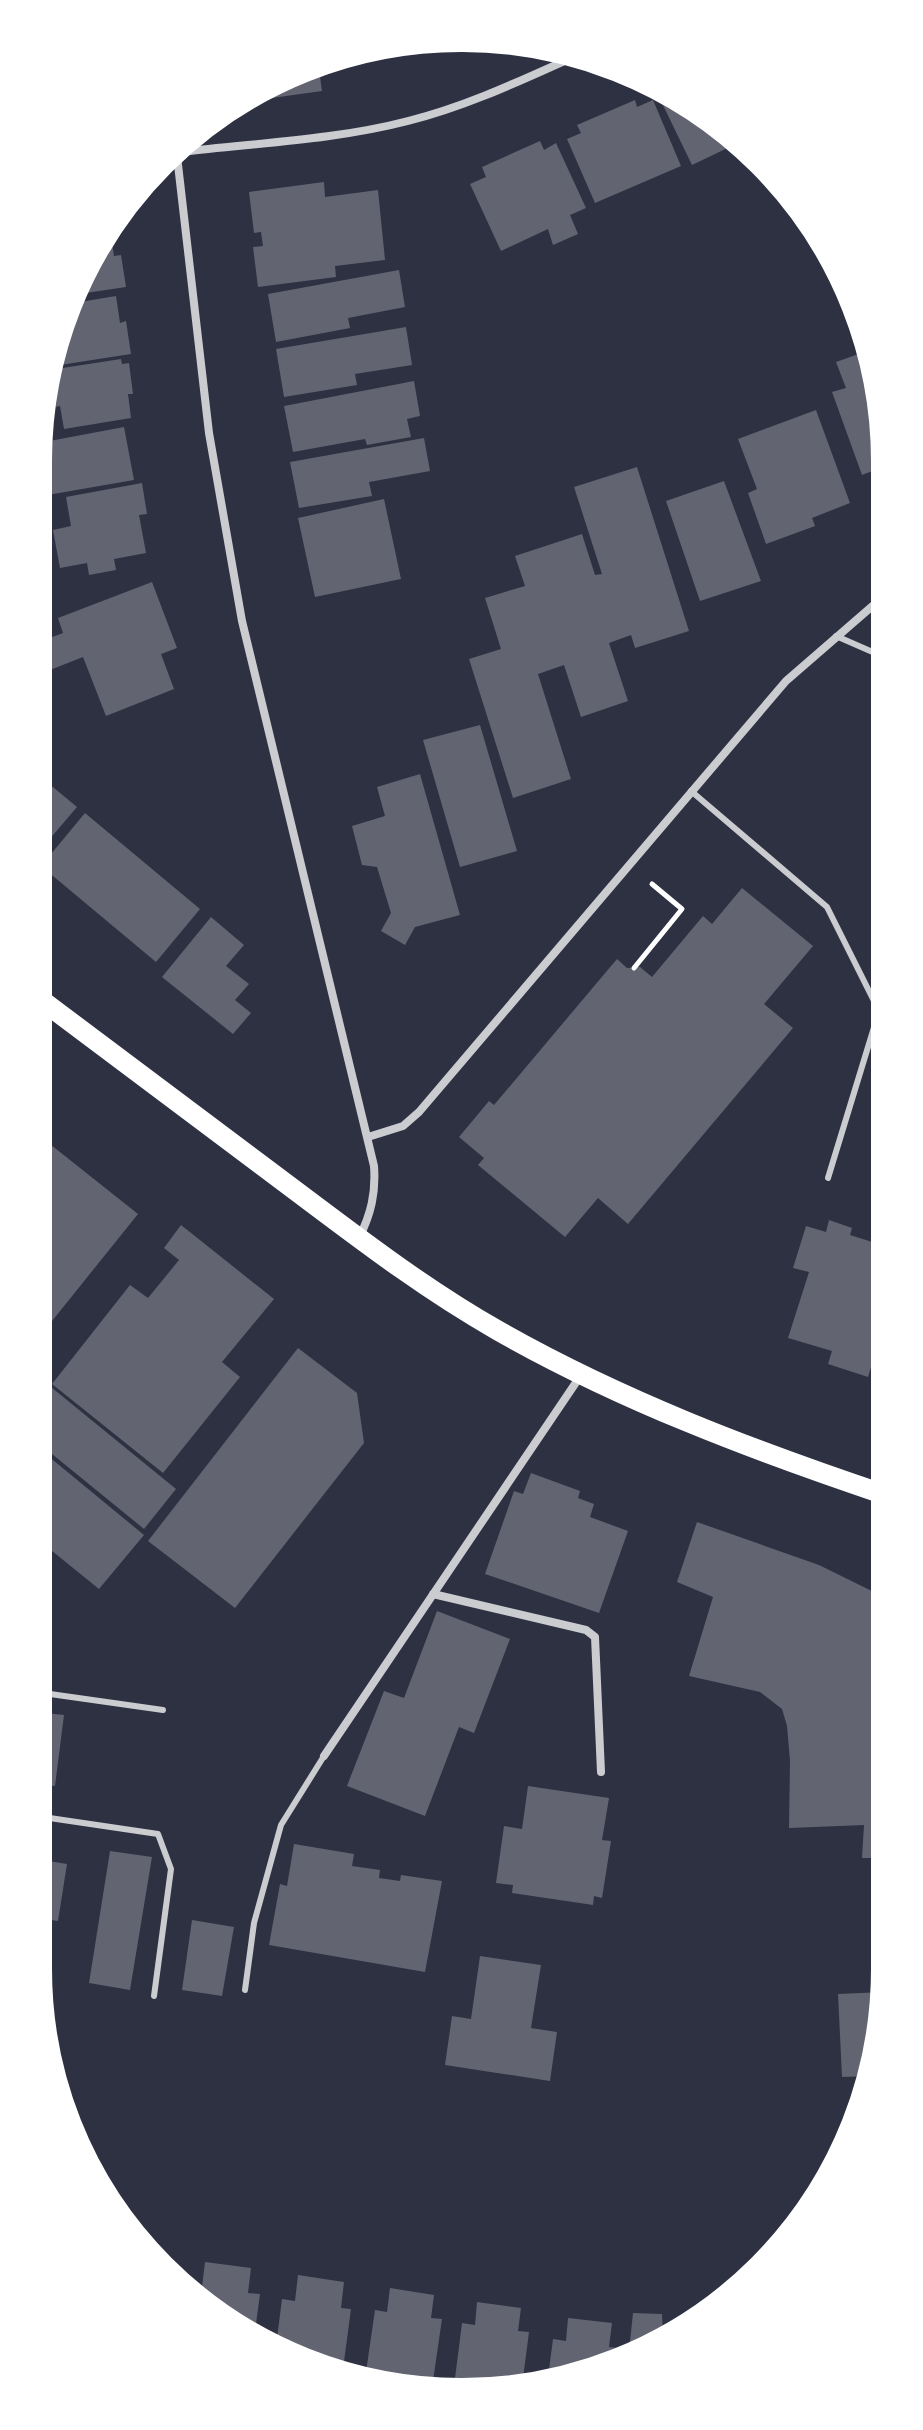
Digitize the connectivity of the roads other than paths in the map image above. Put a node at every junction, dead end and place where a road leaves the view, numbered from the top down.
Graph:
1 (561, 62) edge
2 (189, 153) edge
3 (181, 161) edge
4 (873, 605) edge
5 (836, 636) junction
6 (873, 652) edge
7 (691, 791) junction
8 (873, 999) edge
9 (50, 1006) edge
10 (873, 1031) edge
11 (368, 1137) junction
12 (828, 1178) dead end
13 (359, 1238) junction
14 (582, 1373) junction
15 (873, 1490) edge
16 (433, 1594) junction
17 (50, 1694) edge
18 (163, 1710) dead end
19 (324, 1756) joint
20 (601, 1772) dead end
21 (50, 1818) edge
22 (245, 1990) dead end
23 (154, 1996) dead end

1 - 2 street
3 - 11 street
4 - 5 street
5 - 6 lane
5 - 7 street
7 - 8 lane
7 - 11 street
9 - 13 main road
10 - 12 lane
11 - 13 street
13 - 14 main road
14 - 15 main road
14 - 16 street
16 - 19 street
16 - 20 street
17 - 18 lane
19 - 22 lane
21 - 23 lane

